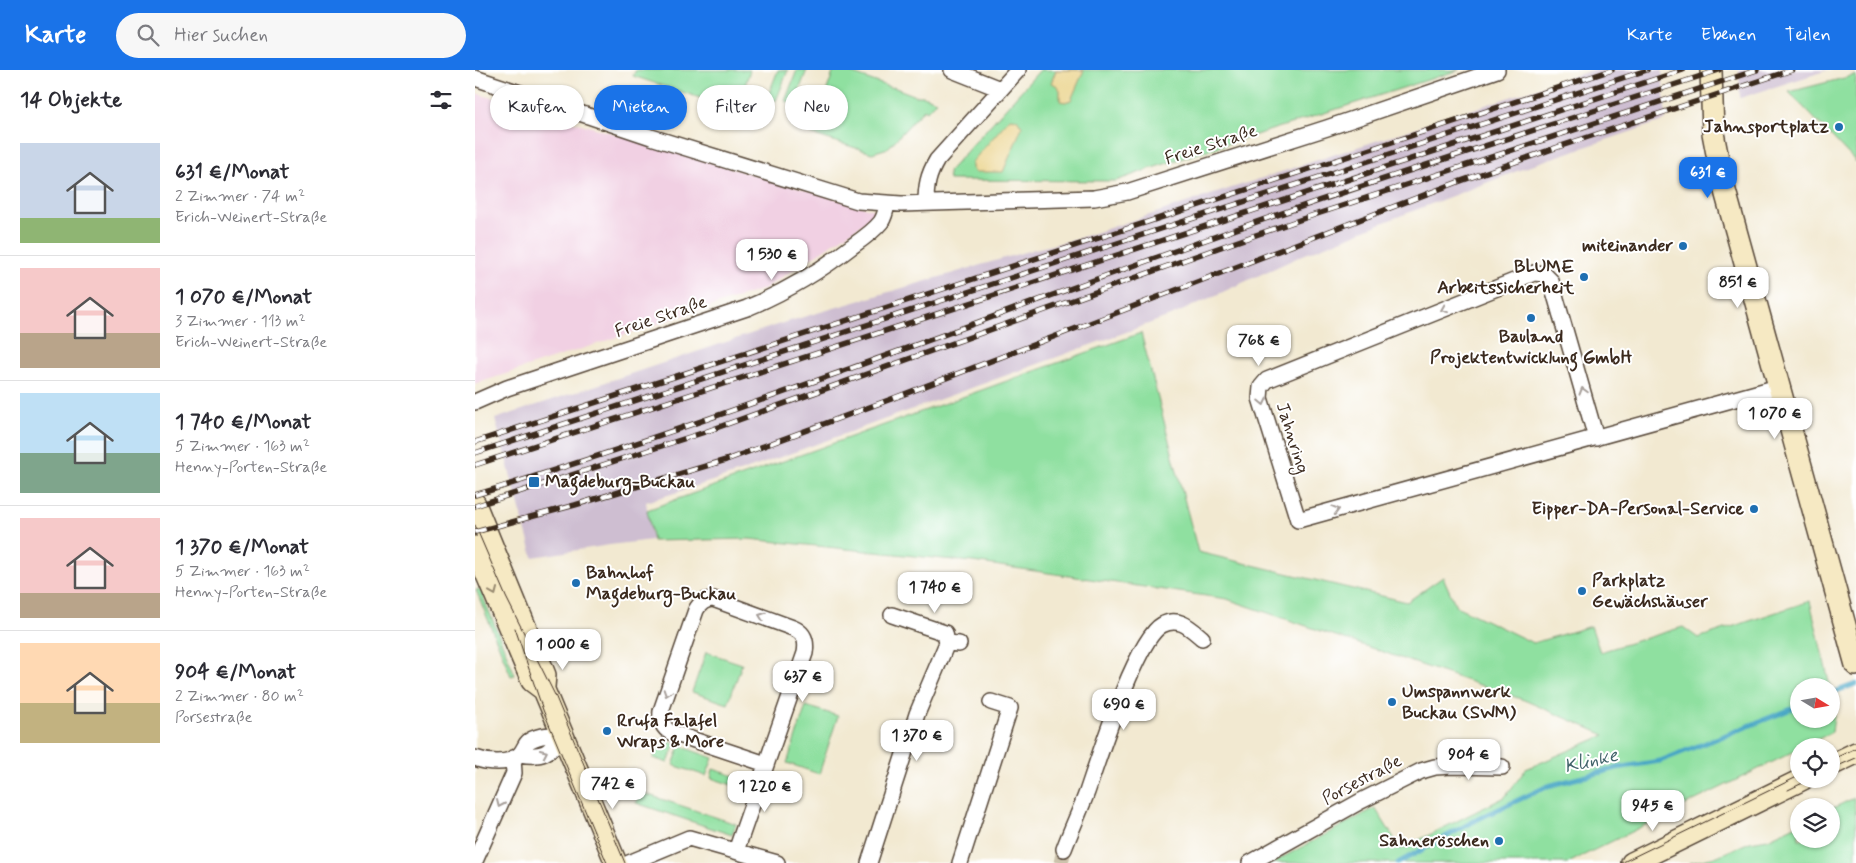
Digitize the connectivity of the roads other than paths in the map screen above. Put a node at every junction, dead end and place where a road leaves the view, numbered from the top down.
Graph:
1 (952, 70) edge
2 (1018, 70) edge
3 (1497, 70) edge
4 (1711, 70) edge
5 (475, 78) edge
6 (1000, 89) junction
7 (926, 203) junction
8 (887, 204) junction
9 (1778, 387) junction
10 (475, 402) edge
11 (1596, 438) junction
12 (475, 504) edge
13 (475, 547) edge
14 (892, 615) dead end
15 (1202, 638) dead end
16 (1856, 665) edge
17 (544, 690) junction
18 (991, 702) dead end
19 (563, 736) junction
20 (1856, 753) edge
21 (517, 756) junction
22 (475, 758) edge
23 (1840, 761) edge
24 (766, 764) junction
25 (1502, 768) dead end
26 (1790, 785) edge
27 (1064, 848) tunnel mouth
28 (736, 852) junction
29 (475, 861) edge
30 (616, 863) edge
31 (629, 863) edge
32 (777, 863) edge
33 (869, 863) edge
34 (960, 863) edge
35 (1250, 863) edge
36 (1631, 863) edge

1 - 6 street
2 - 6 street
3 - 7 street, Freie Straße
4 - 9 main road
5 - 8 street, Freie Straße
6 - 7 street
7 - 8 street, Freie Straße
8 - 10 street, Freie Straße
9 - 11 street, Jahnring
9 - 16 main road
11 -> 11 street, Jahnring
12 - 17 main road
13 -> 17 main road
14 - 33 street
15 - 27 street
17 - 19 main road
18 - 34 street
19 - 21 street
19 - 30 main road
20 - 23 main road
21 - 22 street
21 -> 29 street
24 -> 24 street
24 - 28 street
25 - 35 street, Porsestraße
26 - 36 main road
28 - 31 street
28 - 32 street

